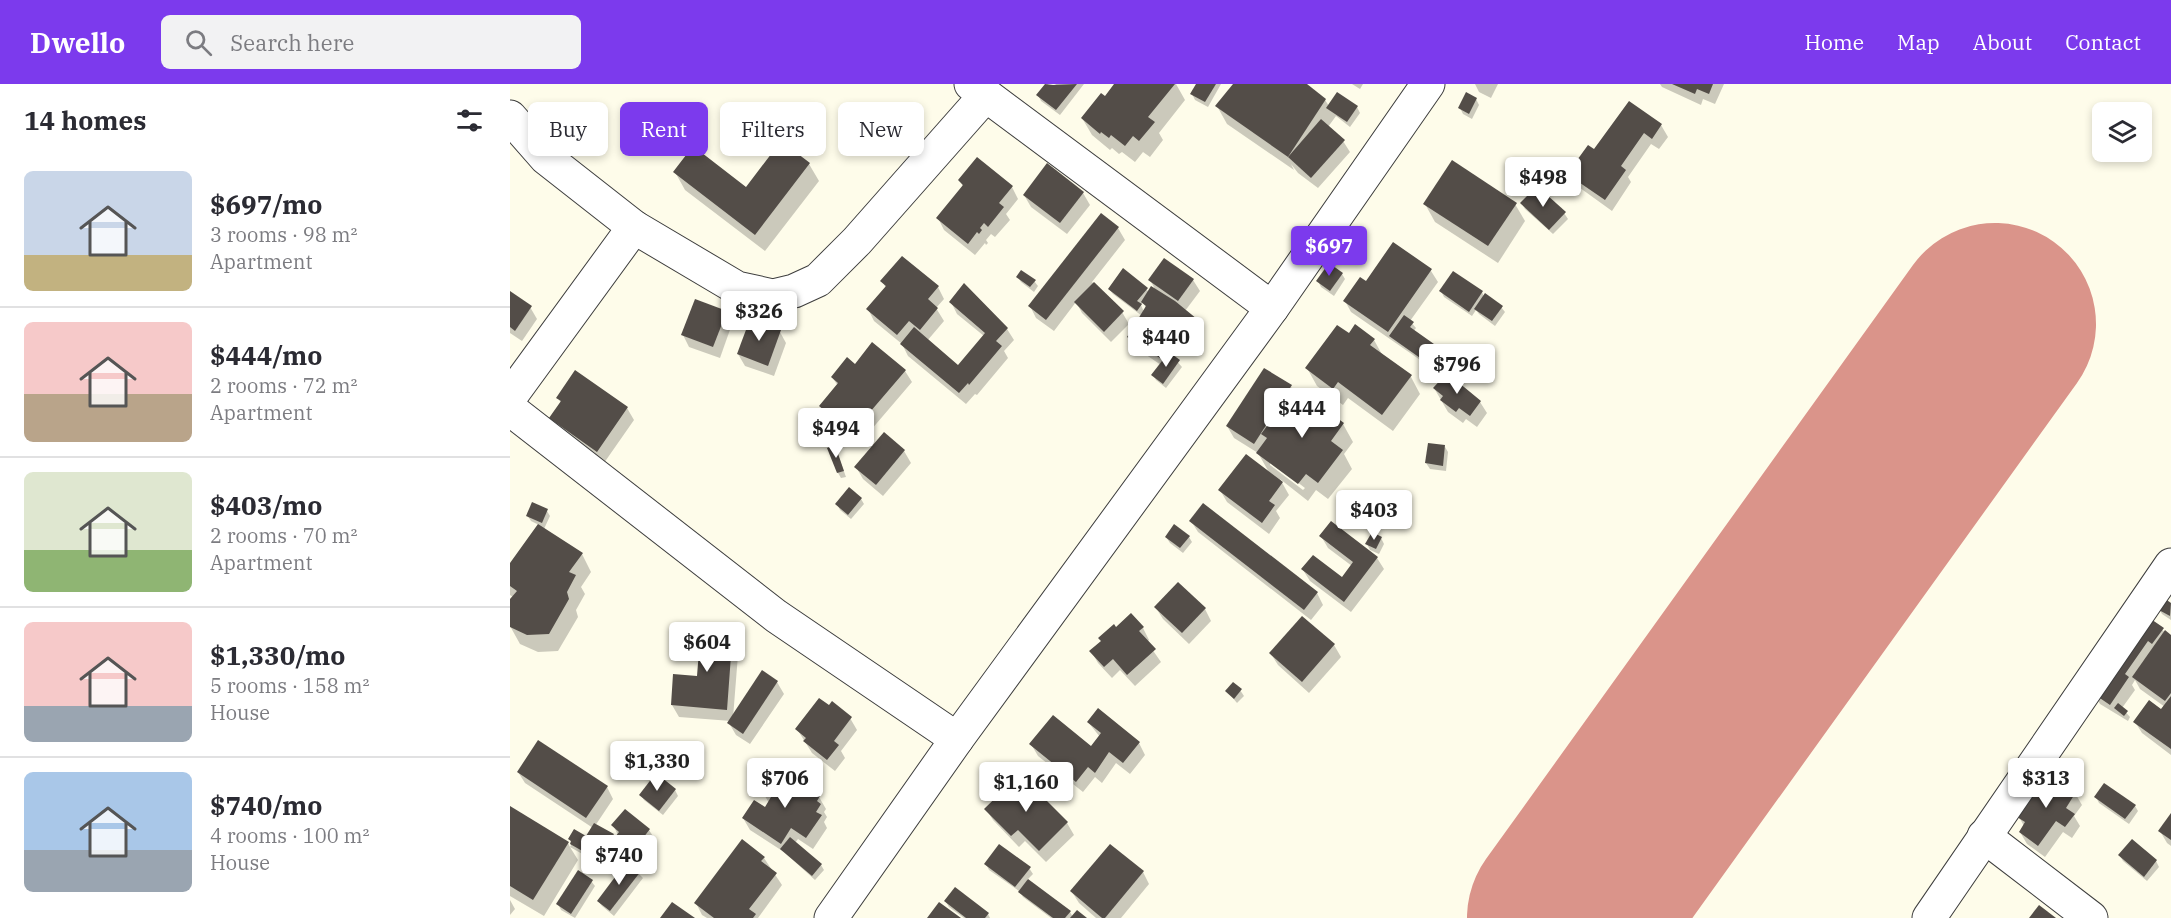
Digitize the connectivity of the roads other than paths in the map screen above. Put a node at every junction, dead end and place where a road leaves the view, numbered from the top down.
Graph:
1 (1428, 84) edge
2 (978, 90) edge
3 (510, 117) edge
4 (634, 227) junction
5 (1272, 308) junction
6 (510, 397) edge
7 (510, 409) edge
8 (2171, 565) edge
9 (957, 739) junction
10 (1984, 836) junction
11 (831, 918) edge
12 (1929, 918) edge
13 (2091, 918) edge

1 - 5 street
2 - 4 street
2 - 5 street
3 - 4 street
4 - 6 street
5 - 9 street
7 - 9 street
8 - 10 street
9 - 11 street
10 - 12 street
10 - 13 street

